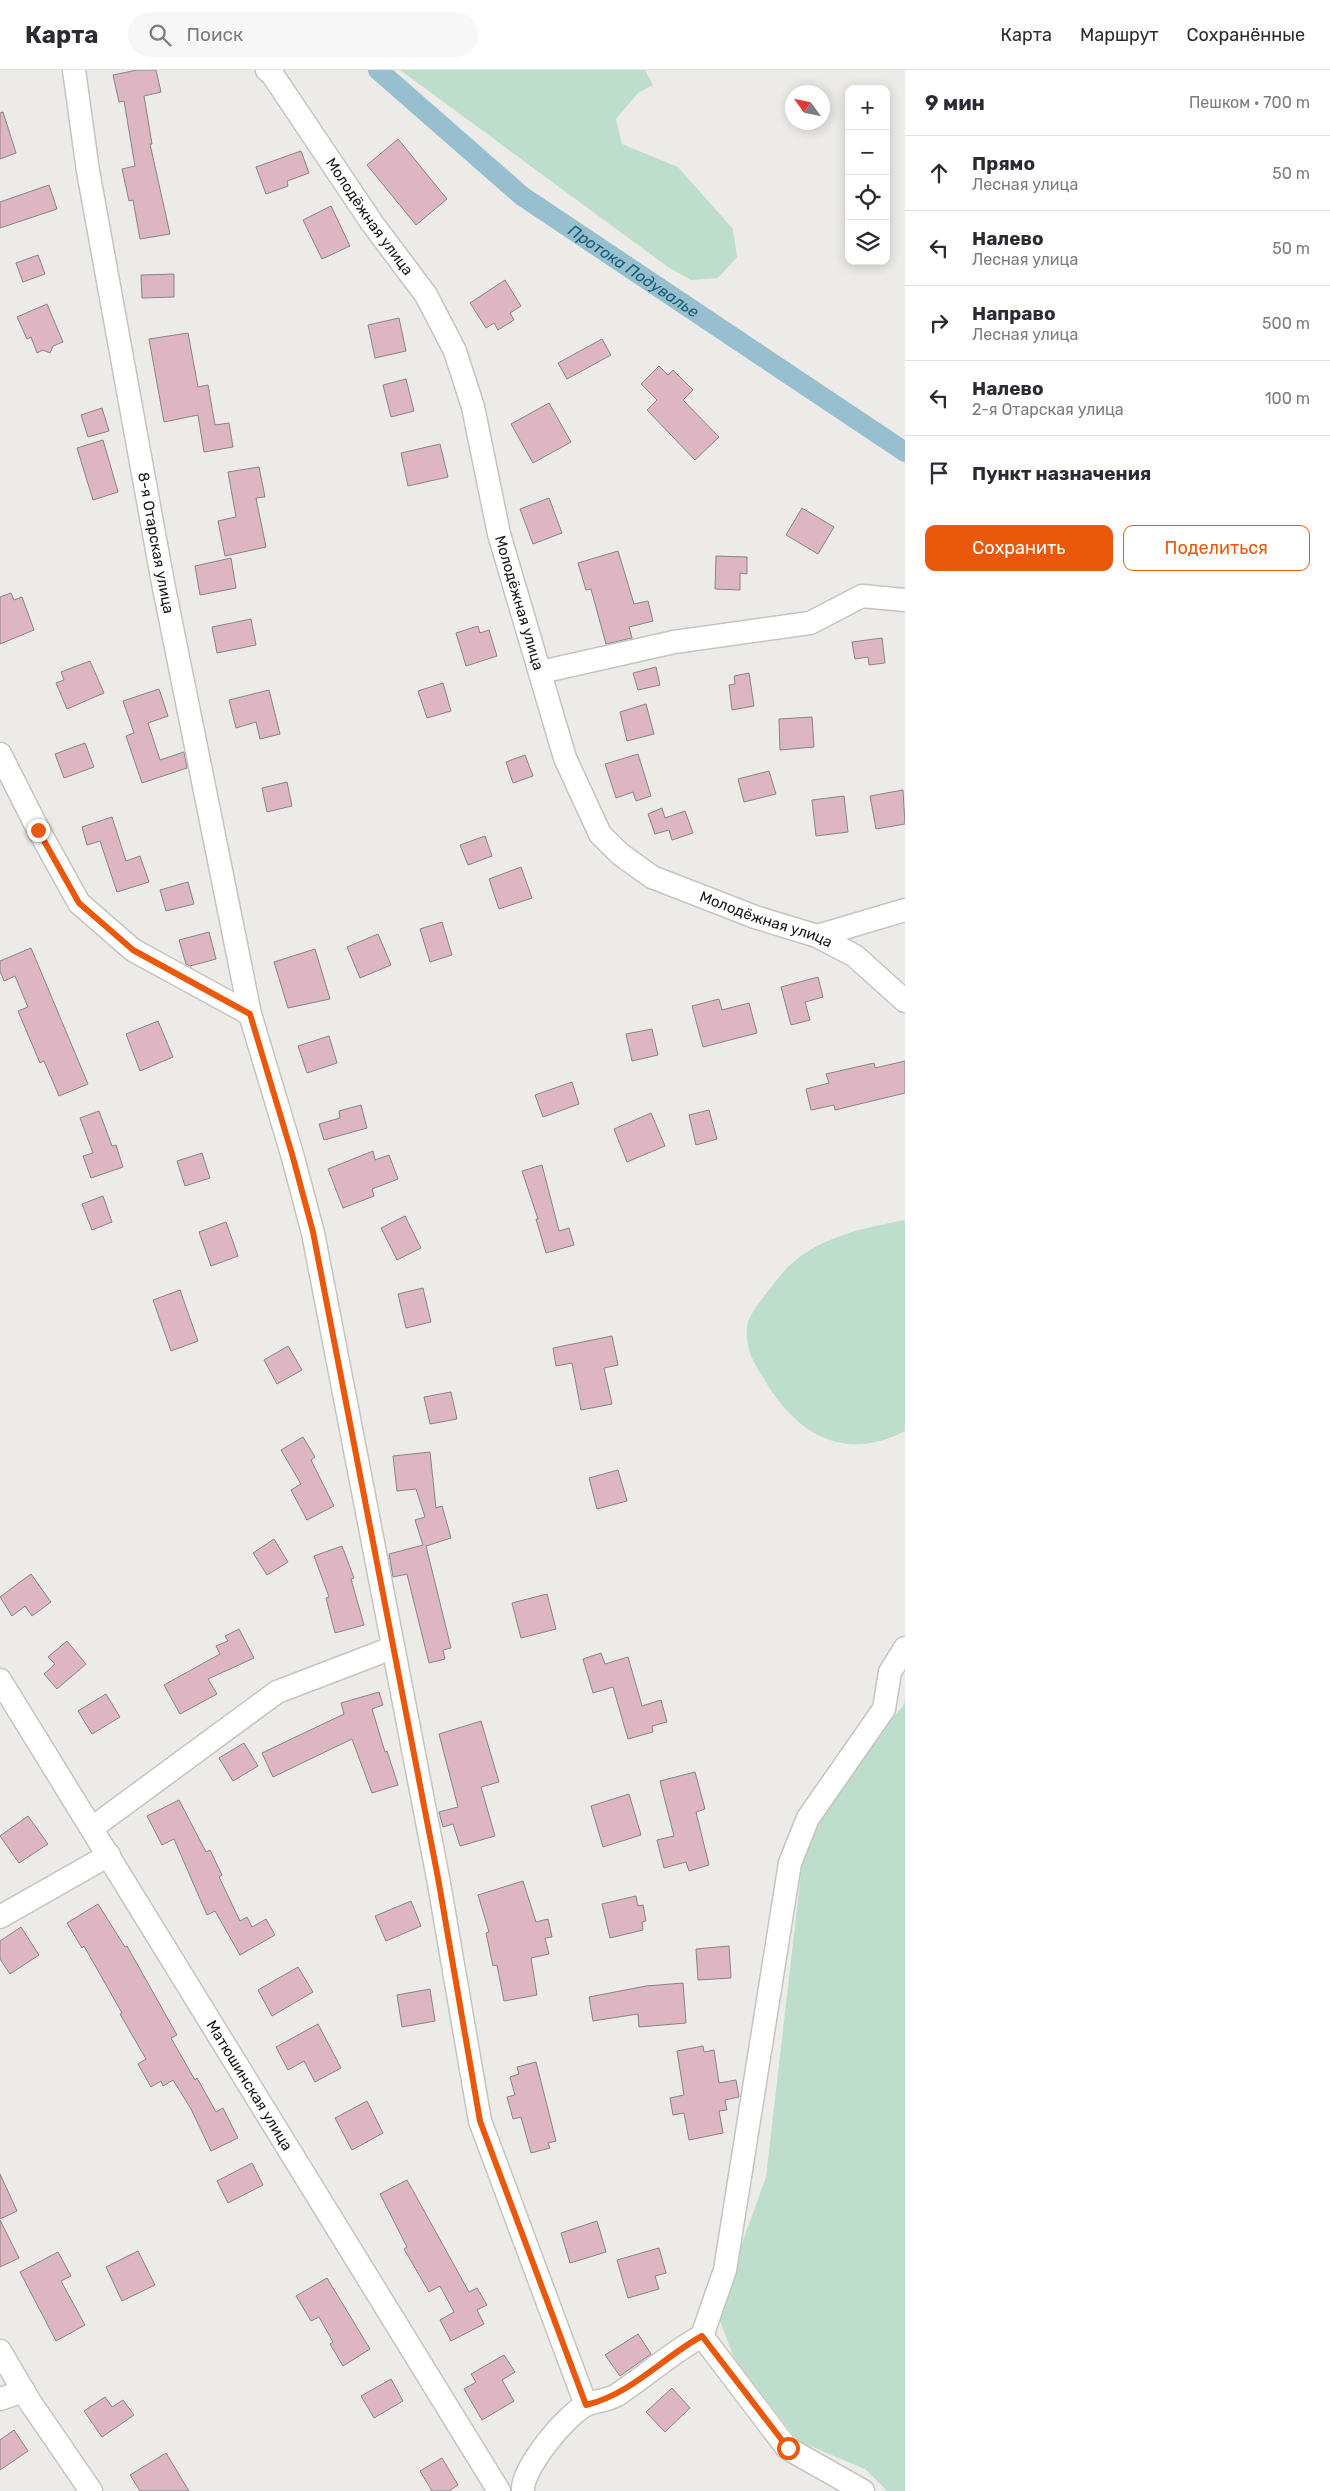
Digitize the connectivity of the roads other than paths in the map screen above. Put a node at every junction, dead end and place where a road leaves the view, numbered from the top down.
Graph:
1 (74, 70) edge
2 (267, 70) edge
3 (905, 600) edge
4 (541, 672) junction
5 (0, 754) edge
6 (905, 910) edge
7 (817, 936) junction
8 (905, 1002) edge
9 (250, 1014) junction
10 (392, 1648) junction
11 (905, 1648) edge
12 (0, 1680) edge
13 (92, 1828) junction
14 (109, 1854) junction
15 (0, 1917) edge
16 (702, 2336) junction
17 (0, 2351) edge
18 (24, 2391) junction
19 (0, 2398) edge
20 (586, 2405) junction
21 (91, 2491) edge
22 (499, 2491) edge
23 (523, 2491) edge
24 (863, 2491) edge

1 - 9 street, 8-я Отарская улица
2 - 4 street, Молодёжная улица
3 - 4 street
4 - 7 street, Молодёжная улица
5 - 9 street
6 - 7 street
7 - 8 street, Молодёжная улица
9 - 10 street, 8-я Отарская улица
10 - 13 street
10 - 20 street, 8-я Отарская улица
11 - 16 street
12 - 13 street, Матюшинская улица
13 - 14 street, Матюшинская улица
14 - 15 street
14 - 22 street, Матюшинская улица
16 - 20 street
16 - 24 street
17 - 18 street
18 - 19 street
18 - 21 street
20 - 23 street

